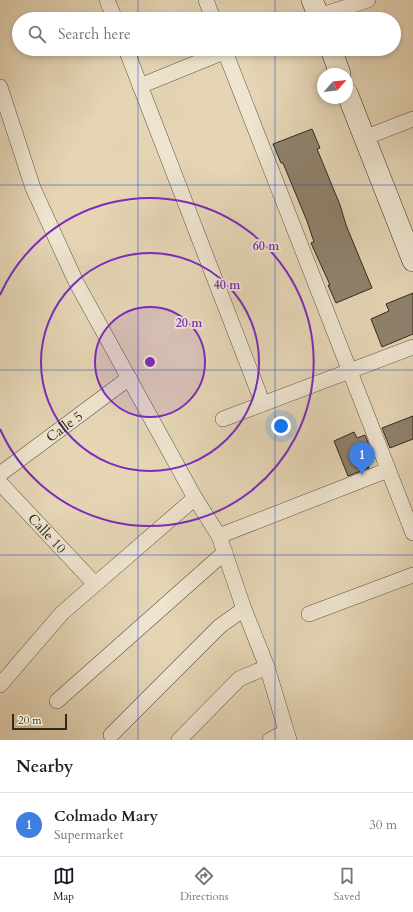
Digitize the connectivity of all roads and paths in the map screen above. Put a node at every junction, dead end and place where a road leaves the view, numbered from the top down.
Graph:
1 (107, 0) edge
2 (206, 0) edge
3 (368, 0) edge
4 (112, 12) edge
5 (210, 12) edge
6 (319, 12) edge
7 (129, 56) edge
8 (212, 56) edge
9 (229, 56) edge
10 (334, 56) edge
11 (338, 68) edge
12 (140, 86) junction
13 (0, 87) edge
14 (351, 104) edge
15 (413, 119) edge
16 (364, 138) junction
17 (407, 228) edge
18 (413, 261) edge
19 (413, 347) edge
20 (350, 371) junction
21 (129, 378) junction
22 (263, 404) junction
23 (223, 419) dead end
24 (388, 470) junction
25 (0, 474) edge
26 (0, 483) edge
27 (196, 498) junction
28 (413, 533) edge
29 (219, 536) junction
30 (225, 552) junction
31 (413, 575) edge
32 (95, 584) junction
33 (244, 610) junction
34 (309, 614) dead end
35 (267, 667) junction
36 (0, 685) edge
37 (57, 701) dead end
38 (111, 735) dead end
39 (288, 736) edge
40 (179, 740) edge
41 (270, 740) edge

1 - 4 street
2 - 5 street
3 - 6 street
7 - 12 street
8 - 12 street
9 - 20 street
10 - 11 street
12 - 22 street
13 - 21 street
14 - 16 street
15 - 16 street
16 - 17 street
17 - 18 street
19 - 20 street
20 - 22 street
20 - 24 street
21 - 25 street, Calle 5
21 - 27 street
22 - 23 street
24 - 28 street
24 - 29 street
26 - 32 street, Calle 10
27 - 29 street
27 - 32 street
29 - 30 street
30 - 33 street
30 - 37 street
31 - 34 street
32 - 36 street
33 - 35 street
33 - 38 street
35 - 39 street
35 - 40 street
39 - 41 street

